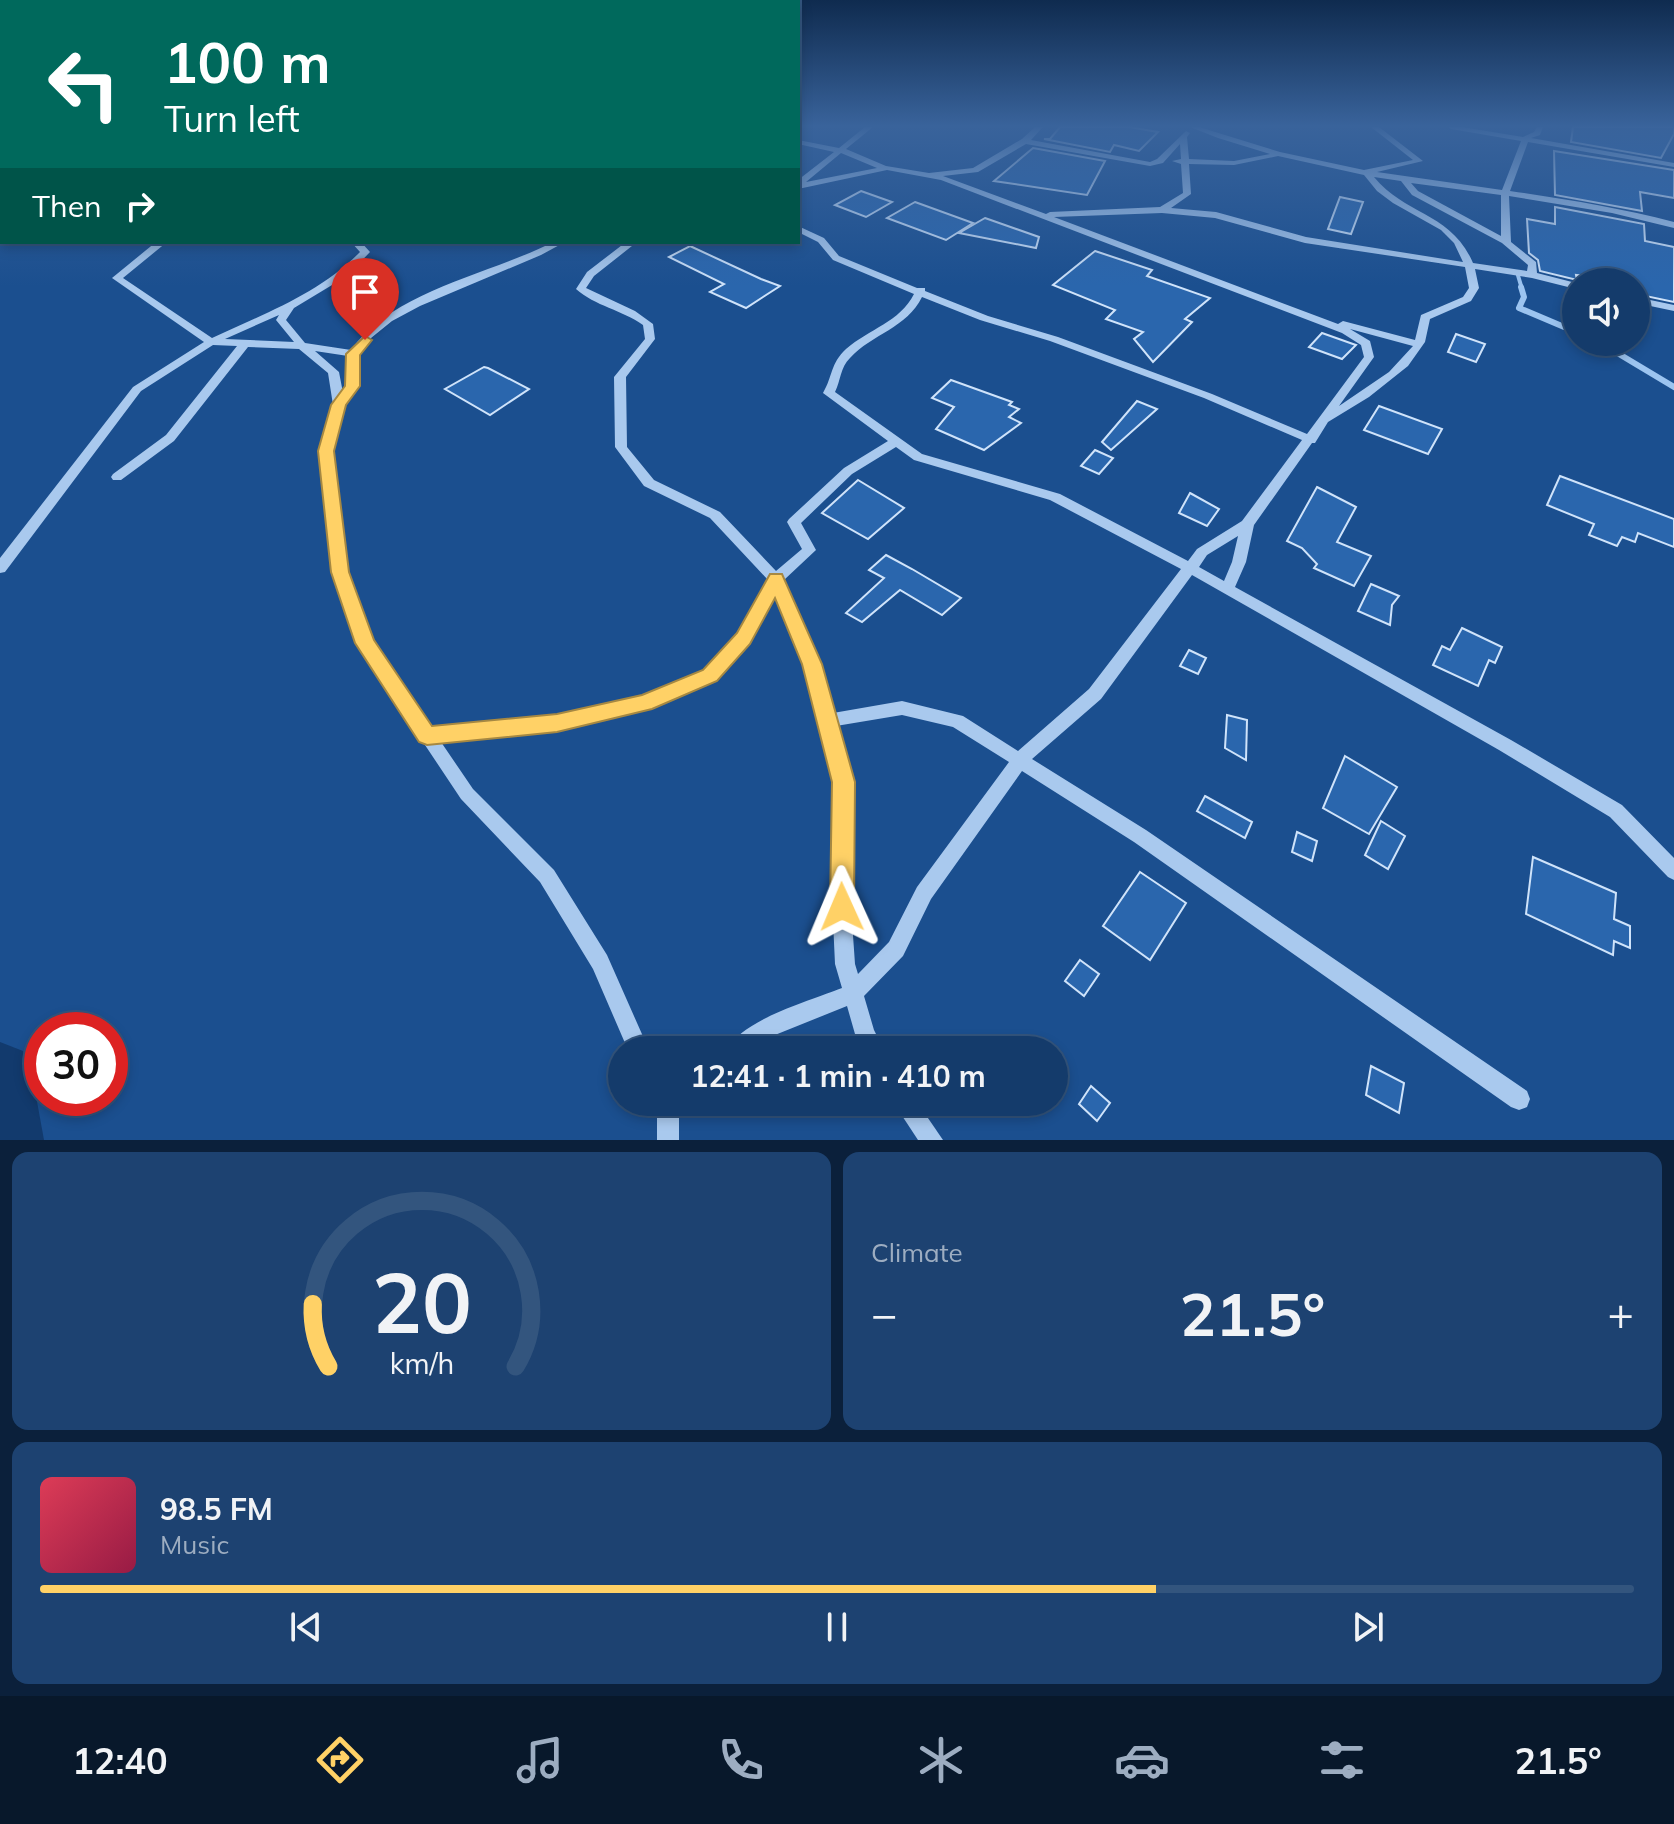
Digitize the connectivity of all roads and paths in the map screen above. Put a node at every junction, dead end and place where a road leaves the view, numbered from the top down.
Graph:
1 (823, 180) edge
2 (953, 180) edge
3 (980, 180) edge
4 (1186, 180) edge
5 (1371, 180) edge
6 (1405, 180) edge
7 (1412, 180) edge
8 (1498, 180) edge
9 (1510, 180) edge
10 (800, 185) edge
11 (1469, 189) junction
12 (985, 193) junction
13 (1505, 194) junction
14 (1162, 210) junction
15 (1042, 216) junction
16 (1674, 225) edge
17 (800, 230) edge
18 (1506, 242) junction
19 (160, 244) edge
20 (358, 244) edge
21 (556, 244) edge
22 (629, 244) edge
23 (1471, 267) junction
24 (1532, 275) junction
25 (1562, 282) edge
26 (921, 290) junction
27 (1650, 303) edge
28 (290, 306) junction
29 (1674, 308) edge
30 (1312, 318) junction
31 (211, 342) junction
32 (245, 343) junction
33 (1419, 344) junction
34 (302, 346) junction
35 (353, 354) junction
36 (339, 405) junction
37 (1320, 423) junction
38 (1311, 440) junction
39 (896, 441) junction
40 (117, 477) dead end
41 (1247, 524) junction
42 (0, 568) edge
43 (1190, 568) junction
44 (776, 579) junction
45 (1227, 590) junction
46 (827, 721) junction
47 (427, 736) junction
48 (1022, 758) junction
49 (1674, 871) edge
50 (852, 994) junction
51 (633, 1036) edge
52 (754, 1036) edge
53 (868, 1036) edge
54 (1519, 1099) dead end
55 (669, 1116) edge
56 (914, 1116) edge
57 (668, 1140) edge
58 (932, 1140) edge

1 - 10 street
2 - 12 street
3 - 12 street
4 - 14 street
5 - 23 street
6 - 18 street
7 - 11 street
8 - 11 street
9 - 13 street
11 - 13 street
12 - 15 street
13 - 16 street
13 - 18 street
14 - 15 street
14 - 23 street
15 - 30 street
17 - 26 street
18 - 24 street
19 - 31 street
20 - 28 street
21 - 35 street
22 - 44 street
23 - 24 street
23 - 33 street
24 - 25 street
26 - 38 street
26 - 39 street
27 - 29 street
28 - 31 street
28 - 34 street
30 - 33 street
30 - 37 street
31 - 32 street
31 - 42 street
32 - 34 street
32 - 40 street
33 - 37 street
34 - 35 street
34 - 36 street
35 - 36 street
36 - 47 street
37 - 38 street
38 - 41 street
39 - 43 street
39 - 44 street
41 - 43 street
41 - 45 street
43 - 45 street
43 - 48 street
44 - 46 street
44 - 47 street
45 - 49 street
46 - 48 street
46 - 50 street
47 - 51 street
48 - 50 street
48 - 54 street
50 - 52 street
50 - 53 street
55 - 57 street
56 - 58 street

